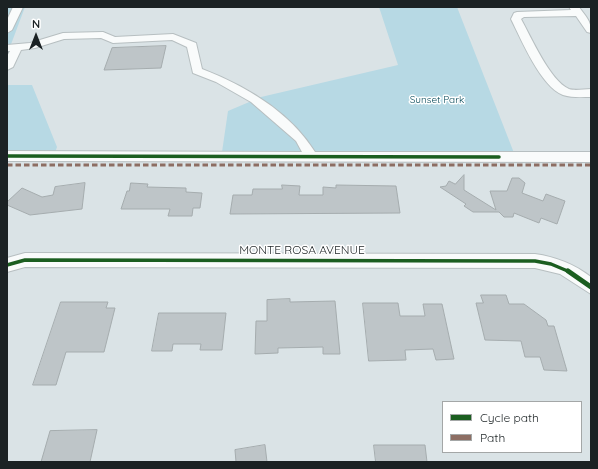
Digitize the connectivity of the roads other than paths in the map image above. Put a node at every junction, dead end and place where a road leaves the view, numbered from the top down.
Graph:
1 (18, 7) edge
2 (577, 10) edge
3 (7, 30) edge
4 (591, 30) edge
5 (12, 47) edge
6 (7, 68) edge
7 (591, 93) edge
8 (7, 156) edge
9 (312, 157) junction
10 (591, 157) edge
11 (7, 265) edge
12 (591, 286) edge

1 - 3 street
2 - 4 street
2 - 7 street
5 - 6 street
5 - 9 street
8 - 9 street
9 - 10 street
11 - 12 street, MONTE ROSA AVENUE

